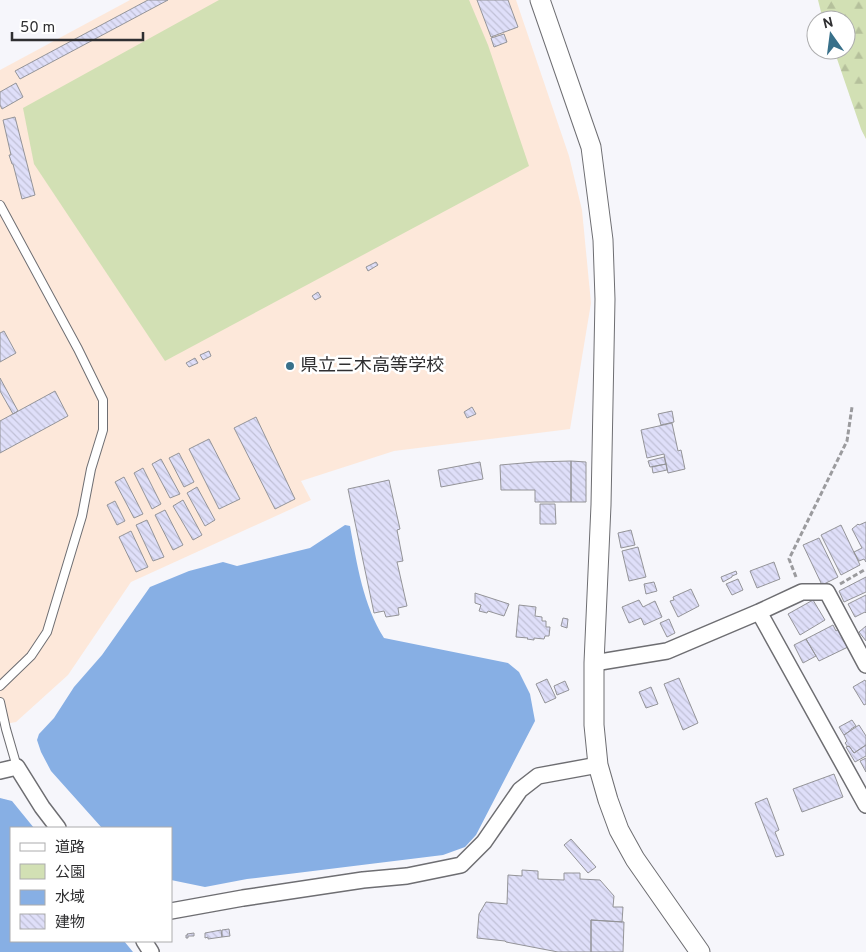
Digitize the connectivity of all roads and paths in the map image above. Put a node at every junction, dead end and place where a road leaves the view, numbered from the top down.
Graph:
1 (540, 0) edge
2 (0, 205) edge
3 (852, 407) dead end
4 (866, 569) edge
5 (802, 592) junction
6 (827, 592) junction
7 (759, 612) junction
8 (594, 663) junction
9 (866, 665) edge
10 (0, 686) edge
11 (0, 702) edge
12 (598, 765) junction
13 (17, 767) junction
14 (0, 770) edge
15 (866, 806) edge
16 (57, 827) edge
17 (172, 911) edge
18 (700, 952) edge

1 - 8 street
2 - 10 lane
3 - 5 path
4 - 6 path
5 - 6 street
5 - 7 street
6 - 9 street
7 - 8 street
7 - 15 street
8 - 12 street
11 - 13 lane
12 - 17 street
12 - 18 street
13 - 14 street
13 - 16 street

